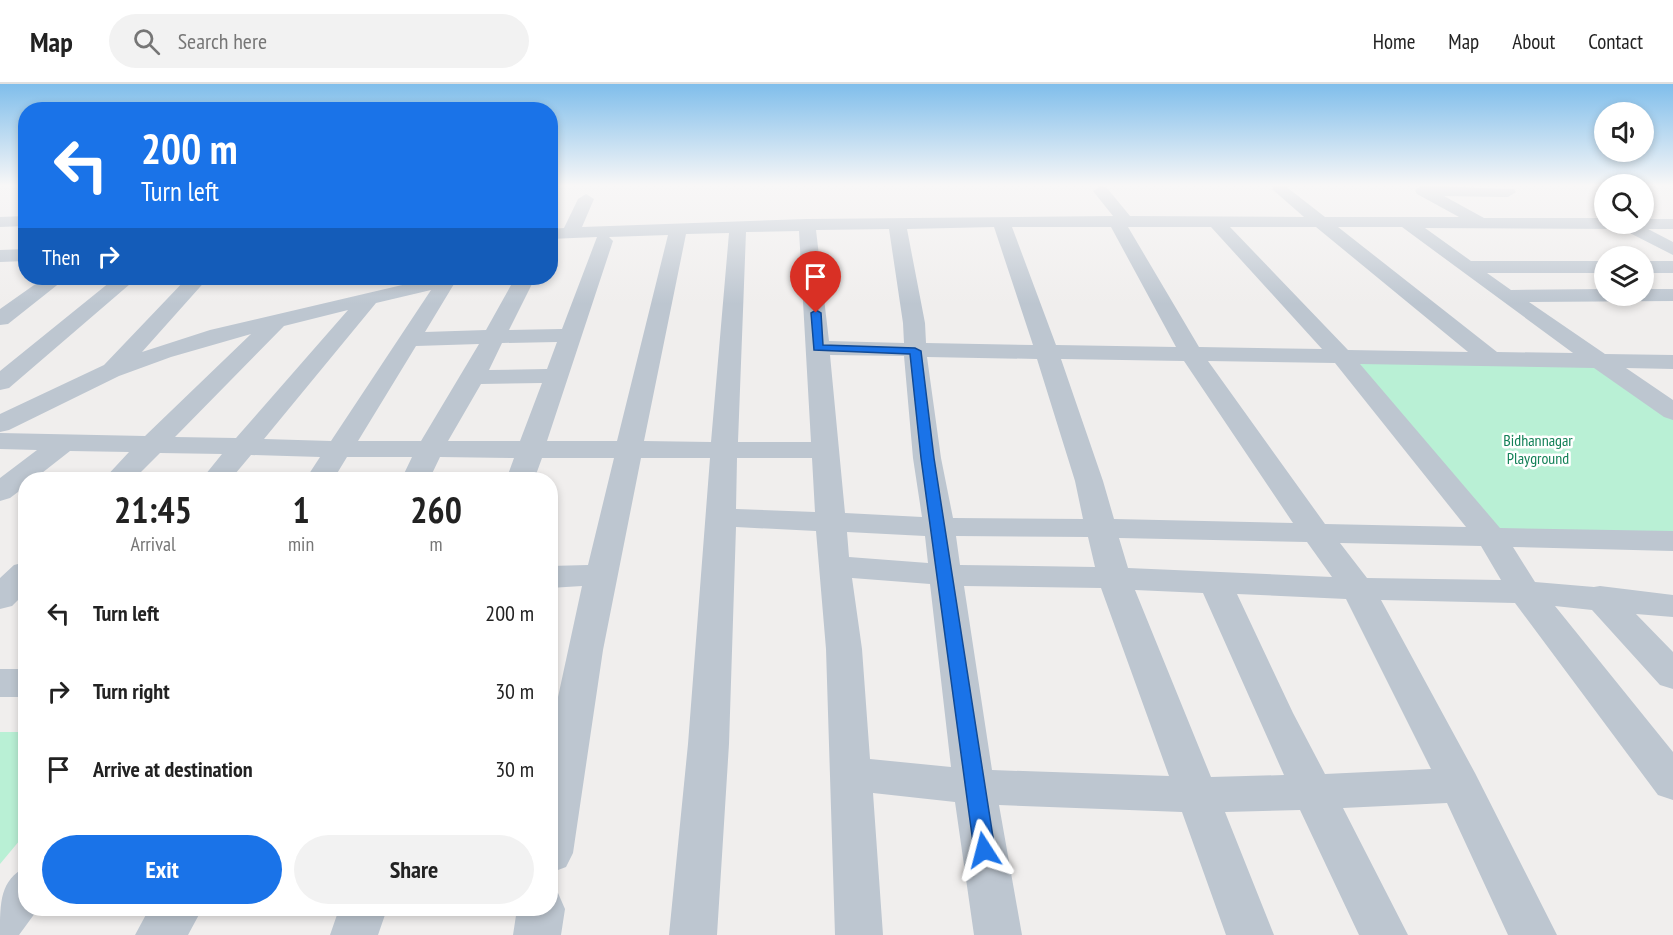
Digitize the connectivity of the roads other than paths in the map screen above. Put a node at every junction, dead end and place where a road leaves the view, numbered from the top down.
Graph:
1 (807, 224) edge
2 (575, 225) edge
3 (782, 225) edge
4 (897, 225) edge
5 (1002, 225) edge
6 (1130, 225) edge
7 (1133, 225) edge
8 (1219, 225) edge
9 (1325, 225) edge
10 (1409, 225) edge
11 (1534, 225) edge
12 (738, 226) junction
13 (678, 228) junction
14 (644, 230) junction
15 (571, 233) junction
16 (558, 234) edge
17 (1644, 234) edge
18 (1155, 239) dead end
19 (604, 241) junction
20 (1673, 249) edge
21 (561, 251) dead end
22 (15, 255) edge
23 (1594, 263) edge
24 (0, 267) edge
25 (1467, 267) junction
26 (1594, 267) edge
27 (1654, 267) edge
28 (1673, 267) edge
29 (46, 285) edge
30 (119, 285) edge
31 (191, 285) edge
32 (428, 285) edge
33 (447, 285) edge
34 (521, 285) edge
35 (1506, 296) junction
36 (1594, 296) edge
37 (367, 301) junction
38 (0, 319) edge
39 (277, 320) junction
40 (571, 335) junction
41 (494, 337) junction
42 (410, 339) junction
43 (818, 348) junction
44 (915, 351) junction
45 (1046, 353) junction
46 (1192, 355) junction
47 (1342, 358) junction
48 (1492, 360) junction
49 (1600, 361) junction
50 (1671, 364) edge
51 (111, 371) junction
52 (557, 376) junction
53 (473, 377) junction
54 (0, 383) edge
55 (1673, 411) edge
56 (0, 424) edge
57 (0, 441) edge
58 (64, 442) junction
59 (152, 446) junction
60 (243, 446) junction
61 (339, 448) junction
62 (430, 448) junction
63 (531, 449) junction
64 (725, 450) junction
65 (825, 450) junction
66 (630, 451) junction
67 (26, 472) edge
68 (125, 472) edge
69 (222, 472) edge
70 (324, 472) edge
71 (419, 472) edge
72 (523, 472) edge
73 (18, 478) edge
74 (0, 492) edge
75 (721, 518) junction
76 (831, 524) junction
77 (939, 527) junction
78 (1101, 528) junction
79 (1315, 532) junction
80 (1490, 536) junction
81 (1673, 541) edge
82 (834, 566) junction
83 (602, 575) junction
84 (944, 575) junction
85 (558, 577) edge
86 (1114, 578) junction
87 (18, 580) edge
88 (1215, 582) junction
89 (1358, 589) junction
90 (1525, 591) junction
91 (1600, 597) junction
92 (0, 598) edge
93 (1673, 606) edge
94 (1673, 675) edge
95 (0, 683) edge
96 (18, 683) edge
97 (850, 774) junction
98 (1673, 783) edge
99 (1460, 785) junction
100 (974, 787) junction
101 (1314, 792) junction
102 (1196, 795) junction
103 (558, 807) edge
104 (18, 898) edge
105 (173, 916) edge
106 (361, 916) edge
107 (540, 916) edge
108 (0, 921) edge
109 (159, 935) edge
110 (354, 935) edge
111 (537, 935) edge
112 (693, 935) edge
113 (859, 935) edge
114 (998, 935) edge
115 (1250, 935) edge
116 (1384, 935) edge
117 (1533, 935) edge

1 - 43 street
2 - 15 street
3 - 12 street
4 - 44 street
5 - 45 street
6 - 46 street
7 - 18 street
8 - 47 street
9 - 48 street
10 - 25 street
11 - 23 street
12 - 13 street
12 - 64 street
13 - 14 street
13 - 66 street
14 - 15 street
14 - 19 street
15 - 16 street
17 - 20 street
19 - 21 street
19 - 40 street
22 - 24 street
25 - 26 street
25 - 35 street
27 - 28 street
29 - 38 street
30 - 54 street
31 - 51 street
32 - 37 street
33 - 42 street
34 - 41 street
35 - 36 street
35 - 49 street
37 - 39 street
37 - 60 street
39 - 51 street
39 - 59 street
40 - 41 street
40 - 52 street
41 - 42 street
41 - 53 street
42 - 61 street
43 - 44 street
43 - 65 street
44 - 45 street
44 - 77 street
45 - 46 street
45 - 78 street
46 - 47 street
46 - 79 street
47 - 48 street
47 - 80 street
48 - 49 street
49 - 50 street
49 - 55 street
51 - 56 street
52 - 53 street
52 - 63 street
53 - 62 street
57 - 58 street
58 - 59 street
58 - 67 street
59 - 60 street
59 - 68 street
60 - 61 street
60 - 69 street
61 - 62 street
61 - 70 street
62 - 63 street
62 - 71 street
63 - 66 street
63 - 72 street
64 - 65 street
64 - 66 street
64 - 75 street
65 - 76 street
66 - 83 street
73 - 74 street
75 - 76 street
75 - 112 street
76 - 77 street
76 - 82 street
77 - 78 street
77 - 84 street
78 - 79 street
78 - 86 street
79 - 80 street
79 - 89 street
80 - 81 street
80 - 90 street
82 - 84 street
82 - 97 street
83 - 85 street
83 - 103 street
84 - 86 street
84 - 100 street
86 - 88 street
86 - 102 street
87 - 92 street
88 - 89 street
88 - 101 street
89 - 90 street
89 - 99 street
90 - 91 street
90 - 98 street
91 - 93 street
91 - 94 street
95 - 96 street
97 - 100 street
97 - 113 street
99 - 101 street
99 - 117 street
100 - 102 street
100 - 114 street
101 - 102 street
101 - 116 street
102 - 115 street
104 - 108 street
105 - 109 street
106 - 110 street
107 - 111 street

